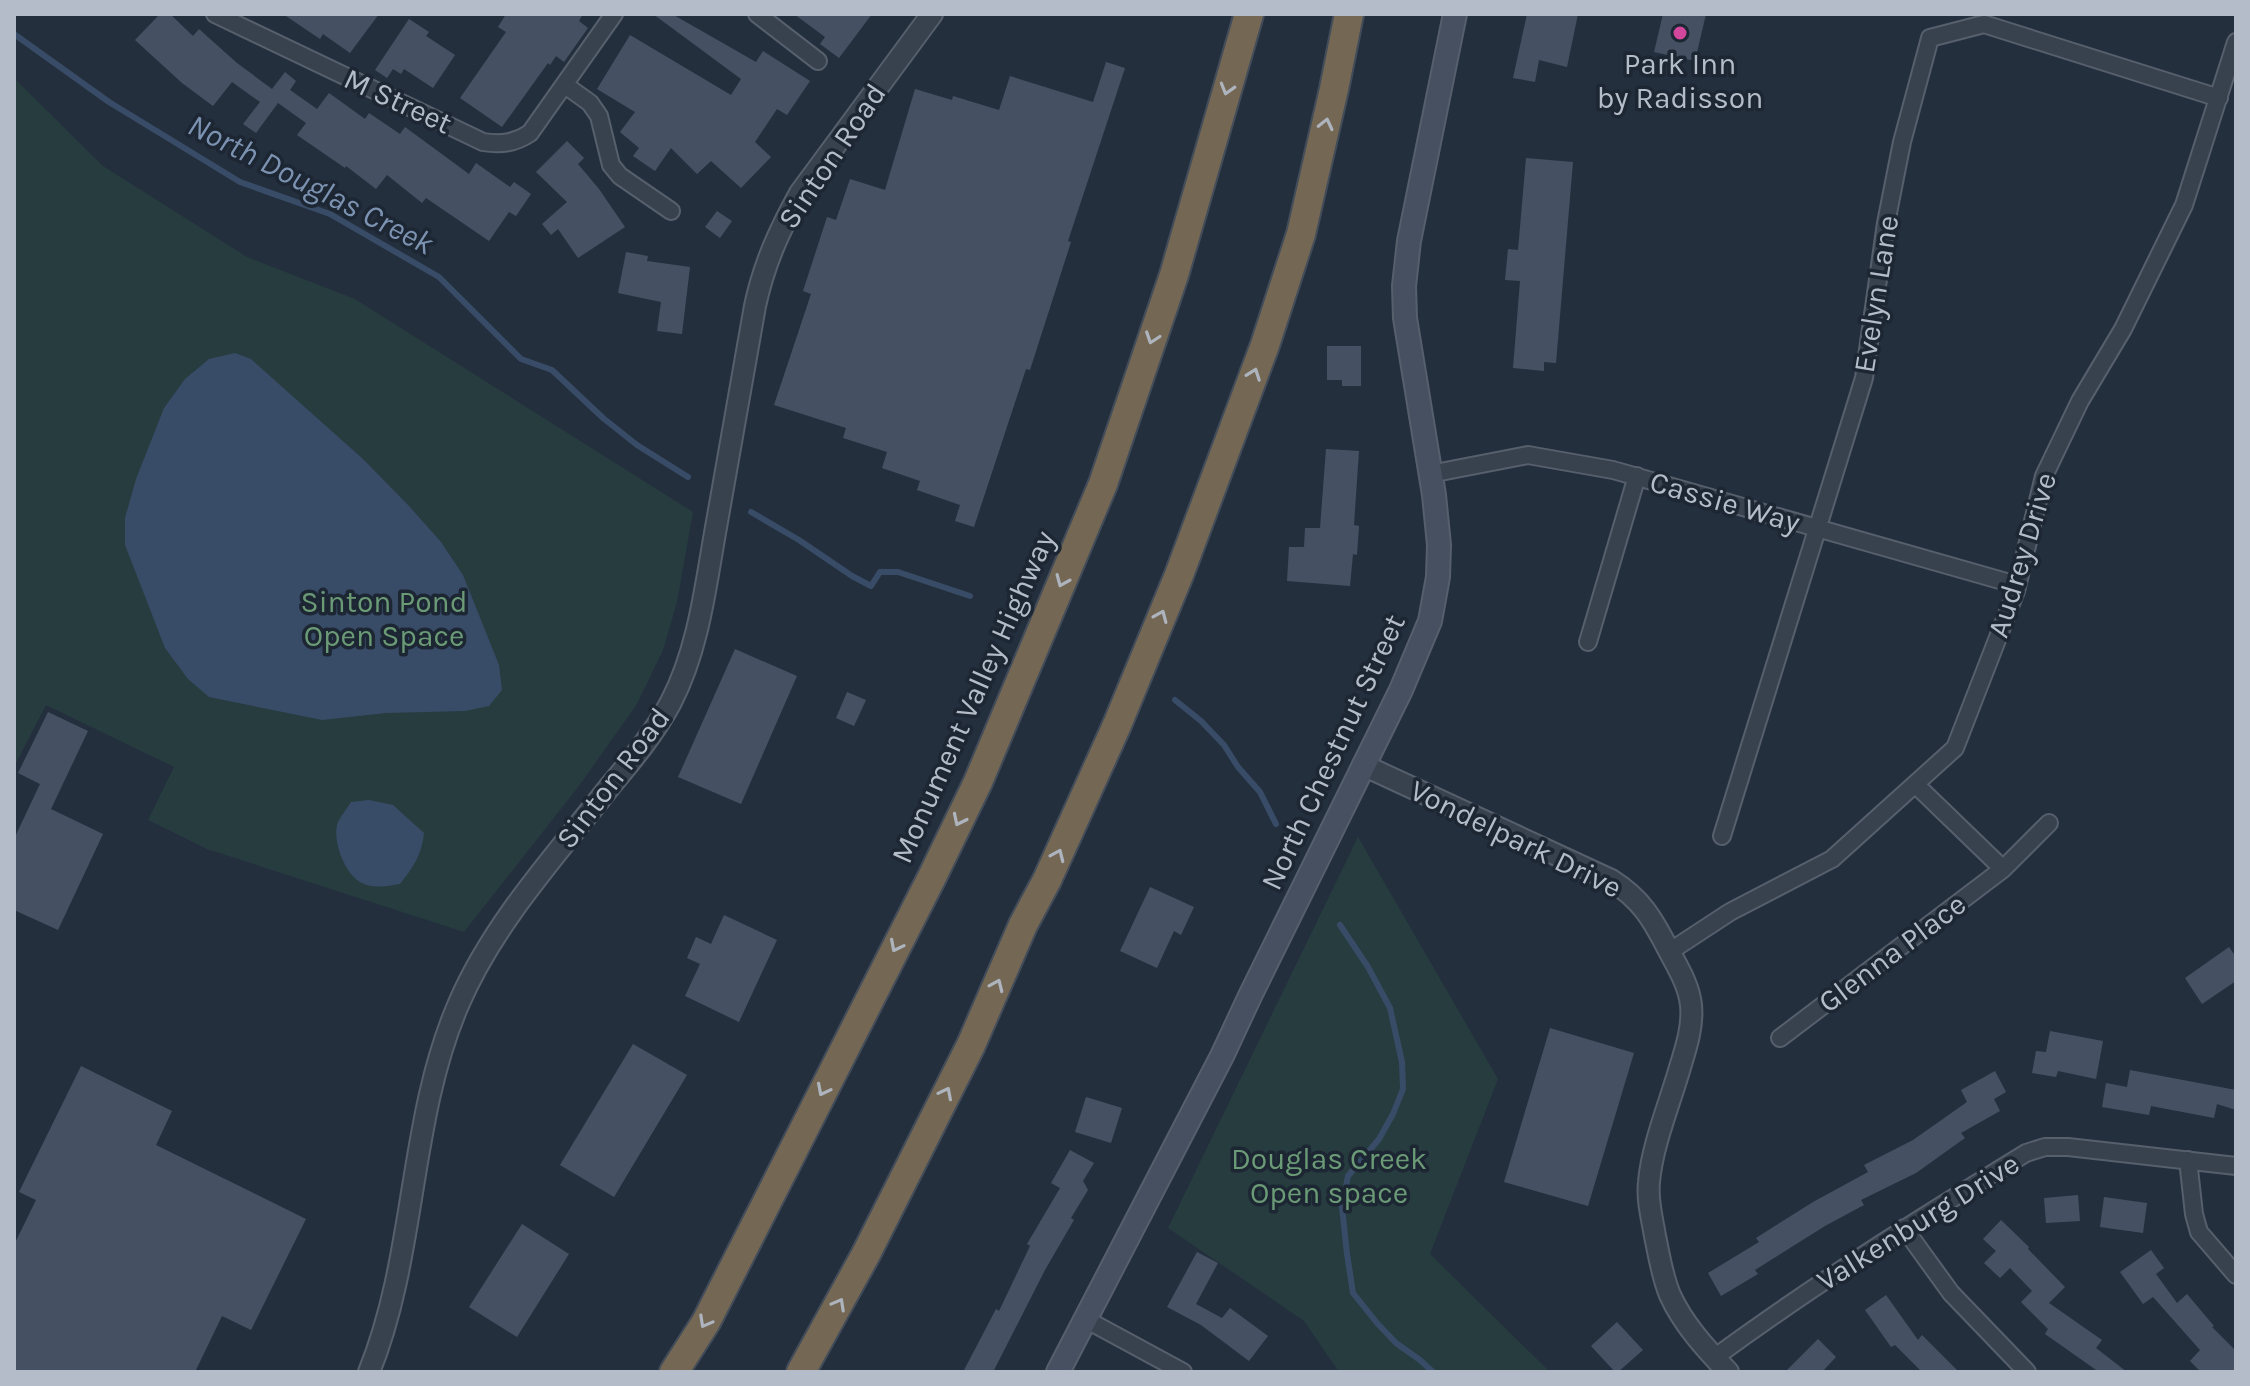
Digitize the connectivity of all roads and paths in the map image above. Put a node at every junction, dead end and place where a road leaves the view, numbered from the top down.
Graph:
1 (215, 14) edge
2 (614, 14) edge
3 (757, 14) edge
4 (932, 14) edge
5 (1249, 14) edge
6 (1349, 14) edge
7 (1455, 14) edge
8 (2236, 42) edge
9 (818, 61) dead end
10 (565, 85) junction
11 (2219, 98) junction
12 (671, 211) dead end
13 (1430, 474) junction
14 (1637, 476) junction
15 (1817, 529) junction
16 (2017, 585) junction
17 (1588, 642) dead end
18 (1363, 765) junction
19 (1915, 784) junction
20 (2049, 823) dead end
21 (1722, 836) dead end
22 (2003, 869) junction
23 (1669, 952) junction
24 (1780, 1038) dead end
25 (2188, 1160) junction
26 (2236, 1166) edge
27 (1904, 1228) junction
28 (2236, 1275) edge
29 (1087, 1320) junction
30 (1721, 1365) edge
31 (369, 1372) edge
32 (674, 1372) edge
33 (801, 1372) edge
34 (1058, 1372) edge
35 (1183, 1372) edge
36 (2027, 1372) edge

1 - 10 street, M Street
2 - 10 street, M Street
3 - 9 street
4 - 31 street, Sinton Road
5 -> 32 highway, Monument Valley Highway
33 -> 6 highway
7 - 13 main road, North Chestnut Street
8 - 11 street, Audrey Drive
10 - 12 street
11 - 15 street, Evelyn Lane
11 - 16 street, Audrey Drive
13 - 14 street, Cassie Way
13 - 18 main road, North Chestnut Street
14 - 15 street, Cassie Way
14 - 17 street
15 - 16 street, Cassie Way
15 - 21 street, Evelyn Lane
16 - 19 street, Audrey Drive
18 - 23 street, Vondelpark Drive
18 - 29 main road, North Chestnut Street
19 - 22 street
19 - 23 street, Audrey Drive
20 - 22 street, Glenna Place
22 - 24 street, Glenna Place
23 - 30 street, Vondelpark Drive
25 - 26 street, Valkenburg Drive
25 - 27 street, Valkenburg Drive
25 - 28 street
27 - 30 street, Valkenburg Drive
27 - 36 street
29 - 34 main road, North Chestnut Street
29 - 35 street

